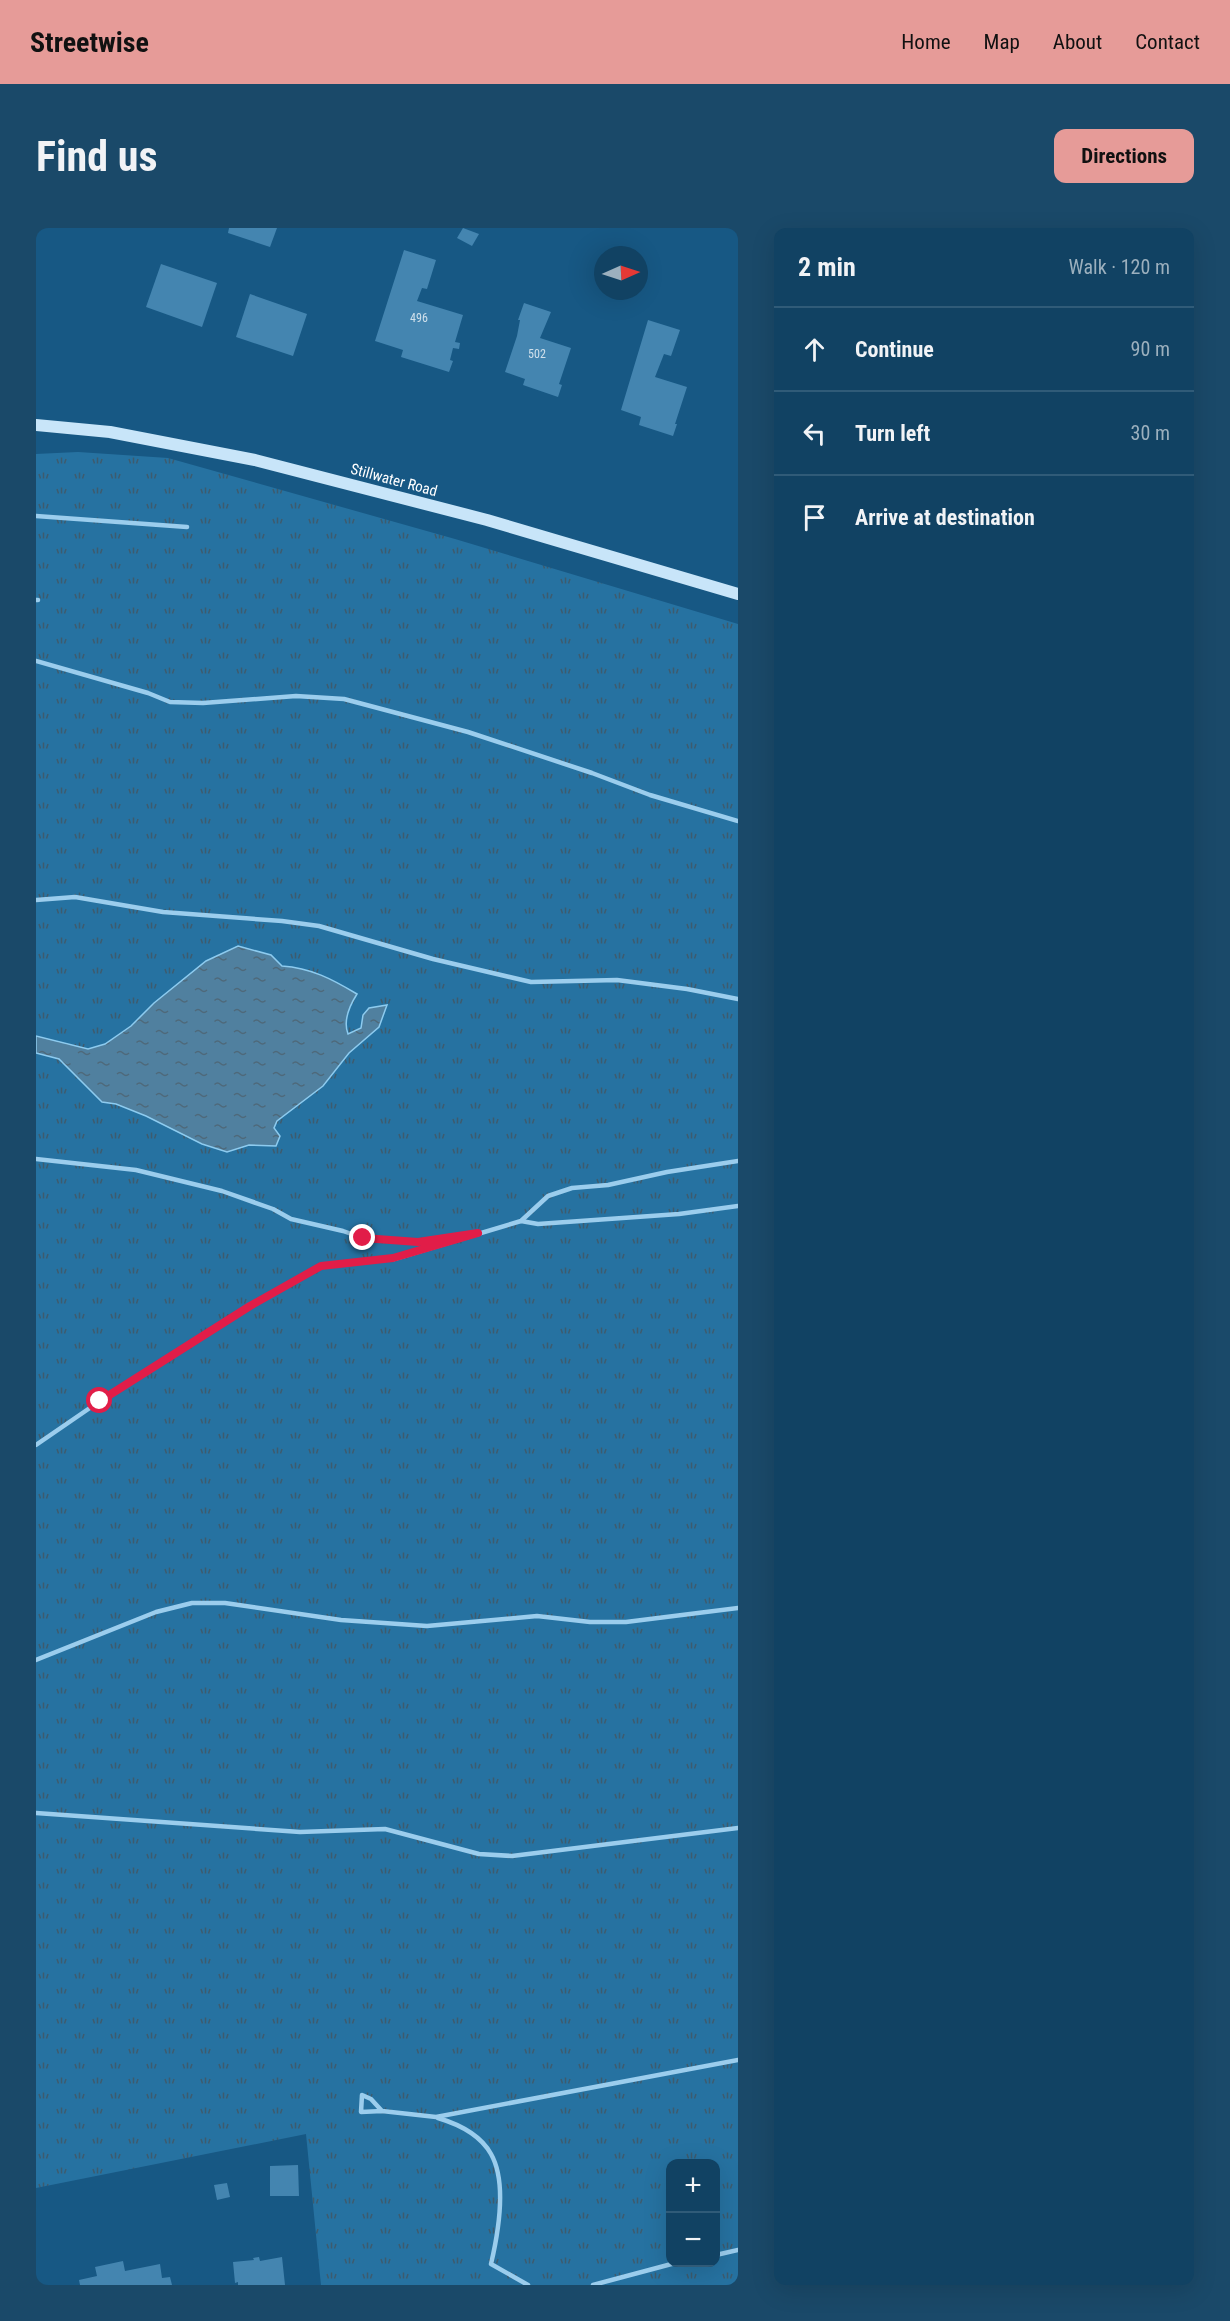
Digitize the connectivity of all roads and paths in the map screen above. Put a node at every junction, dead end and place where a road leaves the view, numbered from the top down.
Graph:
1 (36, 425) edge
2 (36, 516) edge
3 (188, 527) dead end
4 (738, 594) edge
5 (36, 661) edge
6 (738, 821) edge
7 (36, 900) edge
8 (738, 999) edge
9 (36, 1160) edge
10 (738, 1161) edge
11 (738, 1206) edge
12 (521, 1221) junction
13 (478, 1233) junction
14 (36, 1445) edge
15 (738, 1608) edge
16 (36, 1660) edge
17 (36, 1813) edge
18 (738, 1828) edge
19 (738, 2060) edge
20 (382, 2111) junction
21 (436, 2117) junction
22 (738, 2250) edge
23 (720, 2254) edge
24 (666, 2265) edge
25 (528, 2285) edge
26 (593, 2285) edge

1 - 4 main road, Stillwater Road
2 - 3 lane
5 - 6 lane
7 - 8 lane
9 - 13 lane
10 - 12 lane
11 - 12 lane
12 - 13 lane
13 - 14 lane
15 - 16 lane
17 - 18 lane
19 - 21 lane
20 - 20 lane
20 - 21 lane
21 - 25 lane
22 - 23 lane
24 - 26 lane

